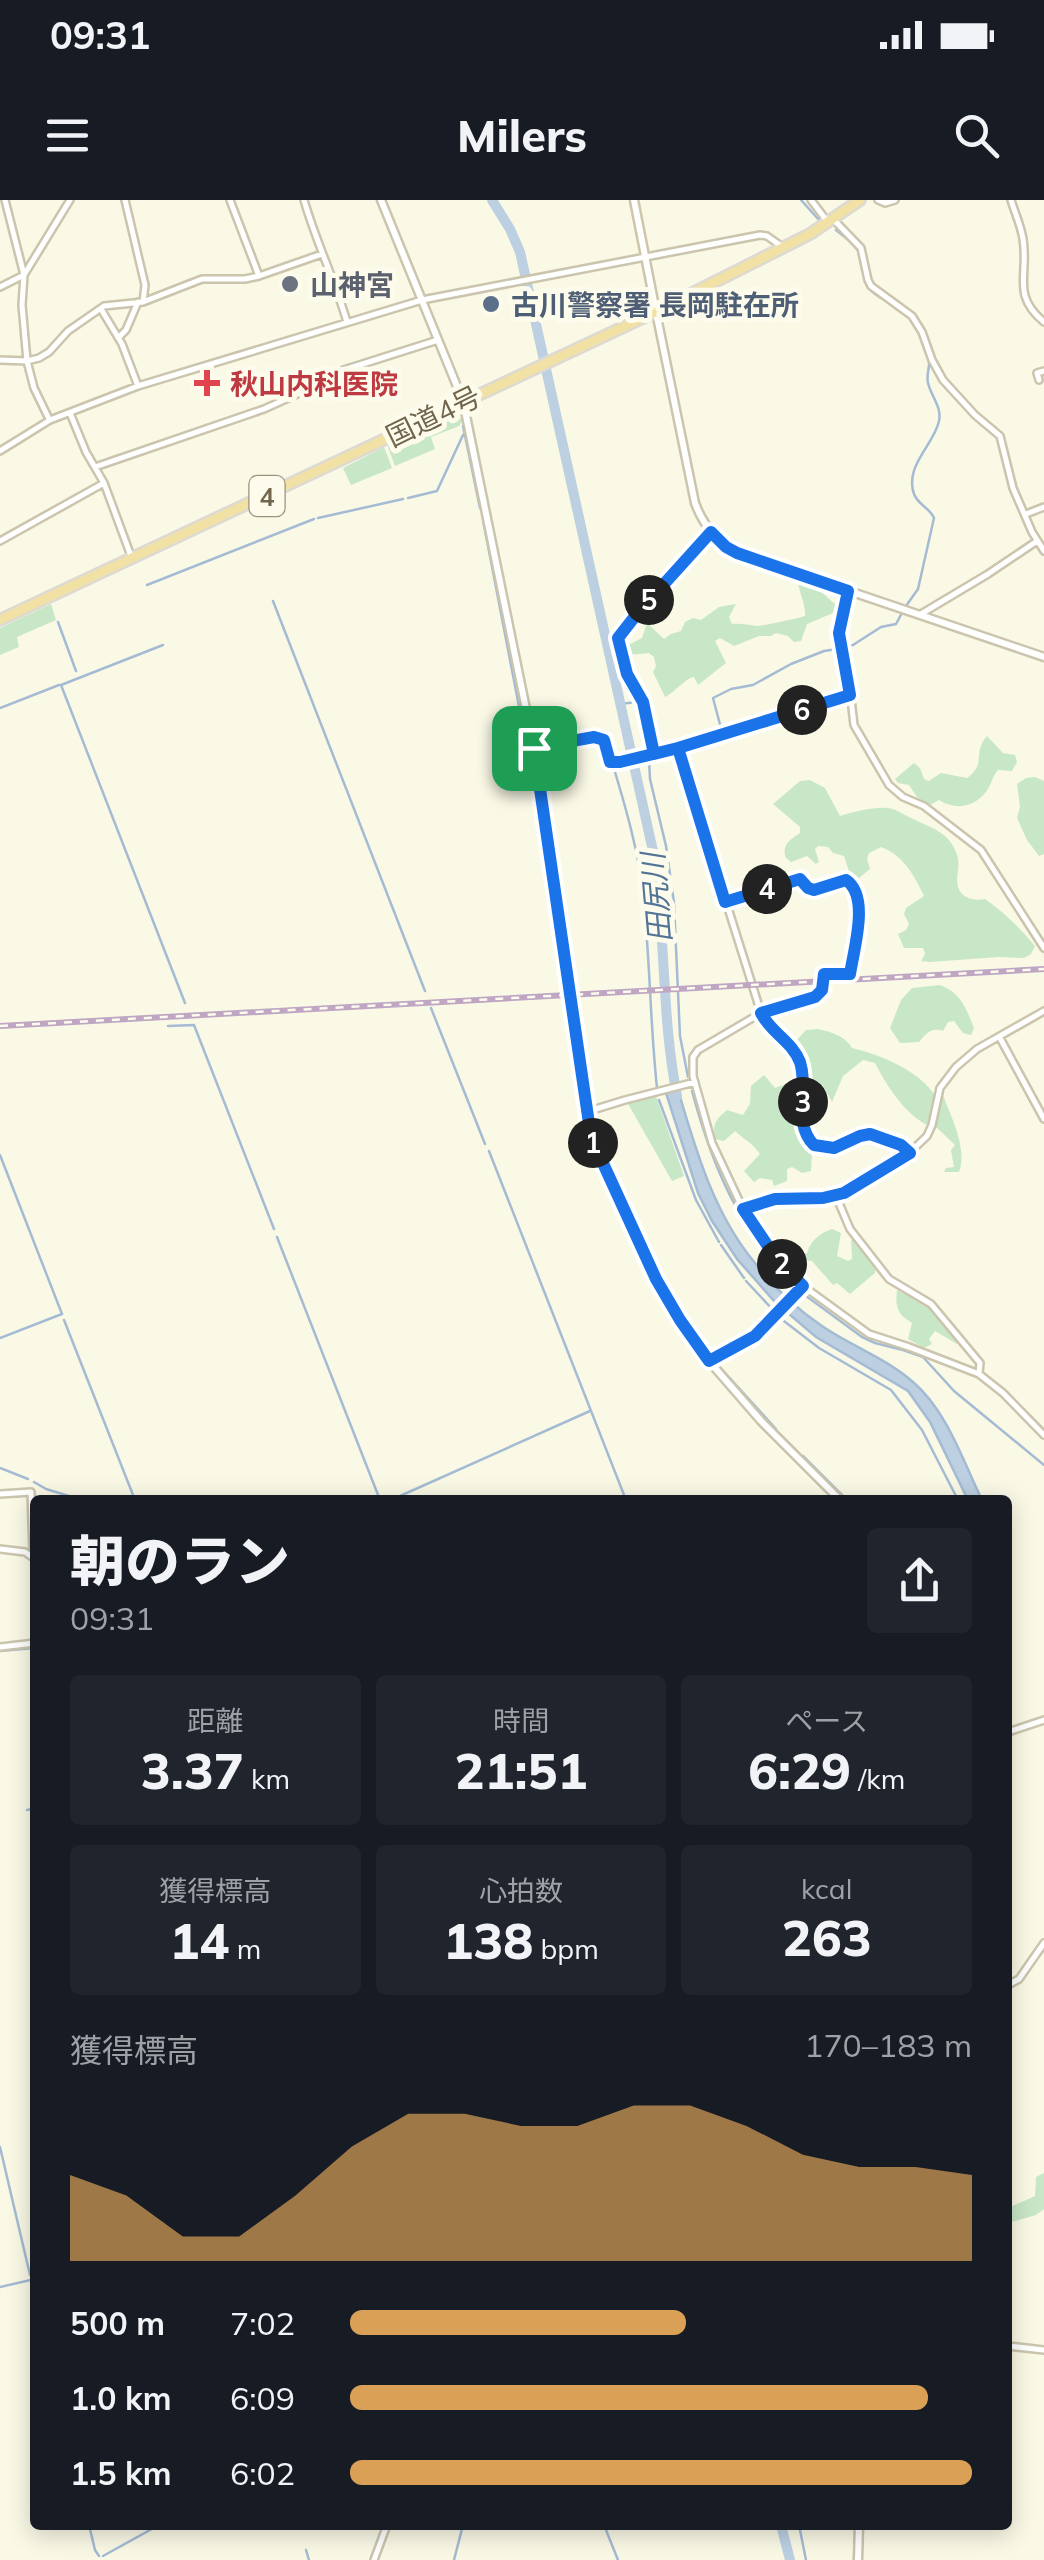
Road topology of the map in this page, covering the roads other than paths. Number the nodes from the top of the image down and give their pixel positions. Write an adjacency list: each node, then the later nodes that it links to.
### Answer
1 (5, 200): 17 (street)
2 (70, 200): 17 (street)
3 (125, 200): 21 (street)
4 (230, 200): 18 (street)
5 (304, 200): 15 (street)
6 (380, 200): 20 (street)
7 (634, 200): 16 (street)
8 (811, 200): 13 (street)
9 (860, 200): 13 (highway, 国道4号 / 4)
10 (878, 200): 11 (street)
11 (895, 200)
12 (1010, 200): 25 (street)
13 (831, 222): 14 (highway, 国道4号 / 4); 40 (street)
14 (784, 248): 16 (street); 23 (highway, 国道4号 / 4)
15 (322, 254): 18 (street); 24 (street)
16 (646, 257): 20 (street); 23 (street)
17 (24, 275): 19 (street); 29 (street)
18 (260, 276): 21 (street)
19 (0, 286)
20 (422, 300): 24 (street); 27 (street)
21 (141, 302): 22 (street); 26 (street)
22 (101, 309): 26 (street); 29 (street)
23 (656, 312): 33 (highway, 国道4号 / 4); 41 (street)
24 (347, 322): 32 (street)
25 (1044, 322)
26 (119, 337): 32 (street)
27 (438, 340): 33 (street); 37 (street)
28 (0, 360): 29 (street)
29 (28, 361): 35 (street)
30 (1044, 371): 31 (street)
31 (1039, 380)
32 (138, 386): 34 (street)
33 (463, 402): 45 (highway, 国道4号 / 4); 51 (street)
34 (70, 413): 35 (street); 37 (street)
35 (50, 420): 36 (street)
36 (0, 451)
37 (95, 466): 38 (street)
38 (104, 482): 42 (street); 45 (street)
39 (1044, 506): 40 (street)
40 (1026, 514): 43 (street)
41 (711, 532): 46 (street); 53 (street)
42 (0, 541)
43 (1037, 541): 44 (street); 47 (street)
44 (1044, 552)
45 (132, 559): 48 (highway, 国道4号 / 4)
46 (848, 591): 47 (street); 50 (street)
47 (919, 615): 49 (street)
48 (0, 620)
49 (1044, 657)
50 (850, 695): 52 (street); 55 (street)
51 (534, 748): 53 (street); 60 (street)
52 (678, 748): 53 (street); 54 (street)
53 (654, 754)
54 (725, 902): 57 (street); 57 (street)
55 (1044, 948)
56 (1044, 1011): 58 (street)
57 (761, 1013): 59 (street); 62 (street)
58 (1000, 1037): 61 (street); 62 (street)
59 (695, 1082): 60 (street); 64 (street)
60 (586, 1112): 66 (street)
61 (1044, 1119)
62 (910, 1153): 63 (street)
63 (836, 1196): 64 (street); 67 (street)
64 (743, 1209): 65 (street)
65 (803, 1286): 66 (street); 67 (street)
66 (709, 1361): 71 (street)
67 (979, 1374): 68 (street)
68 (1044, 1436)
69 (0, 1494): 70 (street)
70 (31, 1495)
71 (835, 1495)
72 (0, 1549): 73 (street)
73 (30, 1556)
74 (30, 1644): 75 (street)
75 (0, 1647)
76 (1044, 1720): 77 (street)
77 (1012, 1731)
78 (1044, 1943): 79 (street)
79 (1012, 1983)
80 (1012, 2346): 81 (street)
81 (1044, 2350)
82 (386, 2530): 84 (street)
83 (860, 2530): 85 (street)
84 (374, 2560)
85 (858, 2560)

